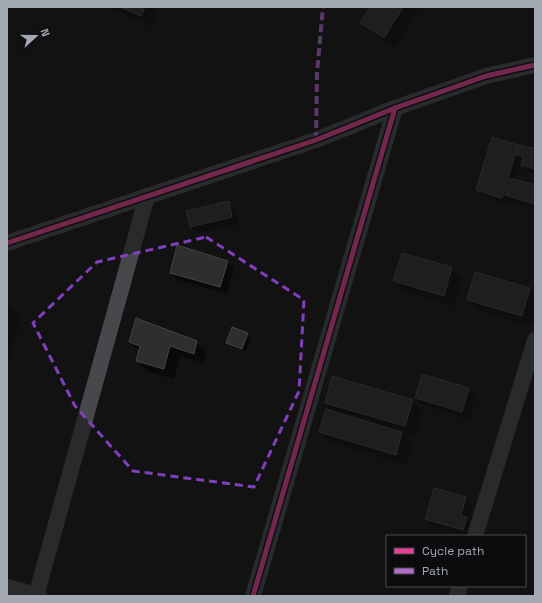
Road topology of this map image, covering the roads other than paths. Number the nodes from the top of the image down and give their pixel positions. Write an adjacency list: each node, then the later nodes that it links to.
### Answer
1 (535, 65): 2 (street)
2 (395, 108): 3 (street); 9 (street)
3 (147, 196): 4 (street); 8 (street)
4 (7, 243)
5 (535, 340): 6 (street)
6 (475, 535)
7 (7, 587): 8 (street)
8 (37, 596)
9 (253, 596)

